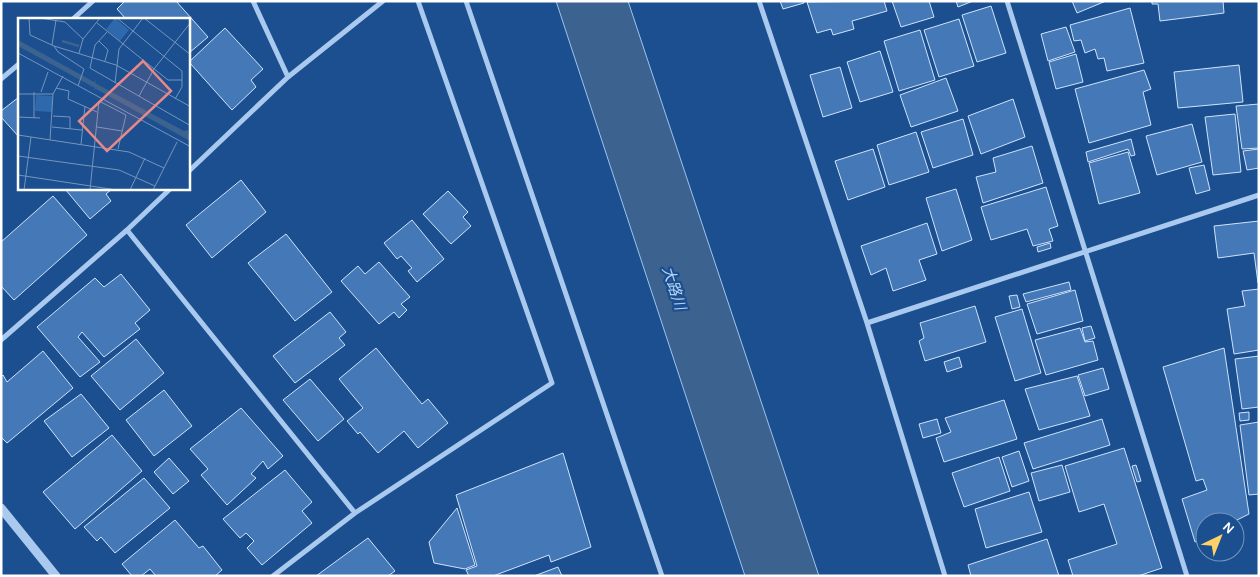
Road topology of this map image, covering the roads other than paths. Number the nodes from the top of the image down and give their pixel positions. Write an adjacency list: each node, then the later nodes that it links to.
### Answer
1 (93, 1): 8 (street)
2 (253, 1): 10 (street)
3 (383, 1): 10 (street)
4 (418, 1): 20 (street)
5 (466, 1): 23 (street)
6 (759, 1): 17 (street)
7 (1007, 1): 16 (street)
8 (73, 18)
9 (18, 65): 11 (street)
10 (288, 77): 12 (street)
11 (1, 79)
12 (190, 170)
13 (169, 190): 15 (street)
14 (1259, 195): 16 (street)
15 (127, 230): 18 (street); 20 (street)
16 (1084, 251): 17 (street); 25 (street)
17 (867, 323): 24 (street)
18 (1, 340)
19 (1, 508): 21 (street)
20 (355, 512): 22 (street)
21 (56, 576)
22 (272, 576)
23 (662, 576)
24 (945, 576)
25 (1187, 576)

